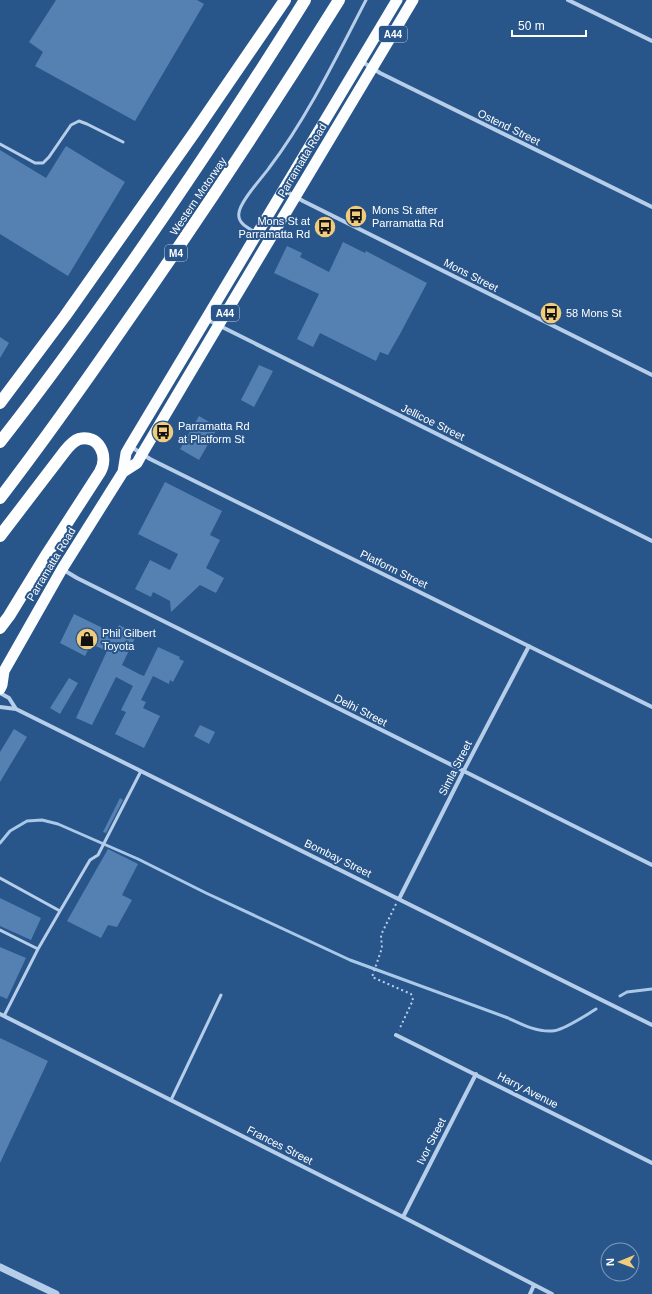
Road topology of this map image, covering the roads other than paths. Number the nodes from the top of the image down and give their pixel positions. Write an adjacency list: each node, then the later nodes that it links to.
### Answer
1 (285, 0): 21 (highway)
2 (305, 0): 22 (highway, Western Motorway)
3 (339, 0): 26 (highway, Western Motorway / M4)
4 (366, 0): 16 (lane)
5 (397, 0): 9 (highway, Parramatta Road / A44)
6 (413, 0): 10 (highway, Parramatta Road / A44)
7 (568, 0): 8 (street)
8 (652, 41)
9 (360, 60): 10 (street, Ostend Street); 13 (highway, Parramatta Road / A44)
10 (372, 68): 14 (highway, Parramatta Road / A44); 15 (street, Ostend Street)
11 (123, 142): 12 (lane)
12 (0, 144)
13 (283, 189): 14 (street, Mons Street); 16 (highway, Parramatta Road / A44)
14 (295, 197): 17 (highway, Parramatta Road / A44); 20 (street, Mons Street)
15 (652, 207)
16 (257, 233): 17 (lane); 18 (highway, Parramatta Road / A44)
17 (269, 240): 19 (highway, Parramatta Road / A44)
18 (206, 319): 19 (street, Jellicoe Street); 23 (highway, Parramatta Road / A44)
19 (218, 326): 24 (highway, Parramatta Road / A44); 28 (street, Jellicoe Street)
20 (652, 375)
21 (0, 403)
22 (0, 442)
23 (130, 446): 24 (street, Platform Street); 25 (highway, Parramatta Road / A44)
24 (142, 454): 25 (highway, Parramatta Road / A44); 31 (street, Platform Street)
25 (123, 472): 29 (highway, Parramatta Road / A44)
26 (0, 498)
27 (0, 536): 30 (highway)
28 (652, 541)
29 (62, 569): 32 (highway, Parramatta Road / A44); 39 (street, Delhi Street)
30 (0, 628)
31 (529, 646): 36 (street, Platform Street); 39 (street, Simla Street)
32 (2, 672): 33 (highway, Parramatta Road / A44)
33 (0, 689)
34 (0, 693): 37 (street, Bombay Street)
35 (0, 707): 37 (street, Bombay Street)
36 (652, 707)
37 (16, 709): 38 (street, Bombay Street)
38 (141, 771): 43 (street, Bombay Street); 44 (lane)
39 (463, 772): 40 (street, Delhi Street); 43 (street, Simla Street)
40 (652, 866)
41 (1, 878): 42 (lane); 44 (lane)
42 (0, 883)
43 (399, 899): 49 (street, Bombay Street)
44 (60, 911): 46 (lane)
45 (0, 930): 46 (lane)
46 (38, 949): 48 (lane)
47 (221, 995): 52 (lane)
48 (2, 1015): 52 (street, Frances Street)
49 (652, 1025)
50 (396, 1035): 51 (street, Harry Avenue)
51 (476, 1074): 53 (street, Harry Avenue); 54 (street, Ivor Street)
52 (171, 1100): 54 (street, Frances Street)
53 (652, 1163)
54 (403, 1217): 56 (street, Frances Street)
55 (0, 1267): 57 (street)
56 (534, 1285): 58 (street); 59 (street, Frances Street)
57 (56, 1294)
58 (530, 1294)
59 (552, 1294)

